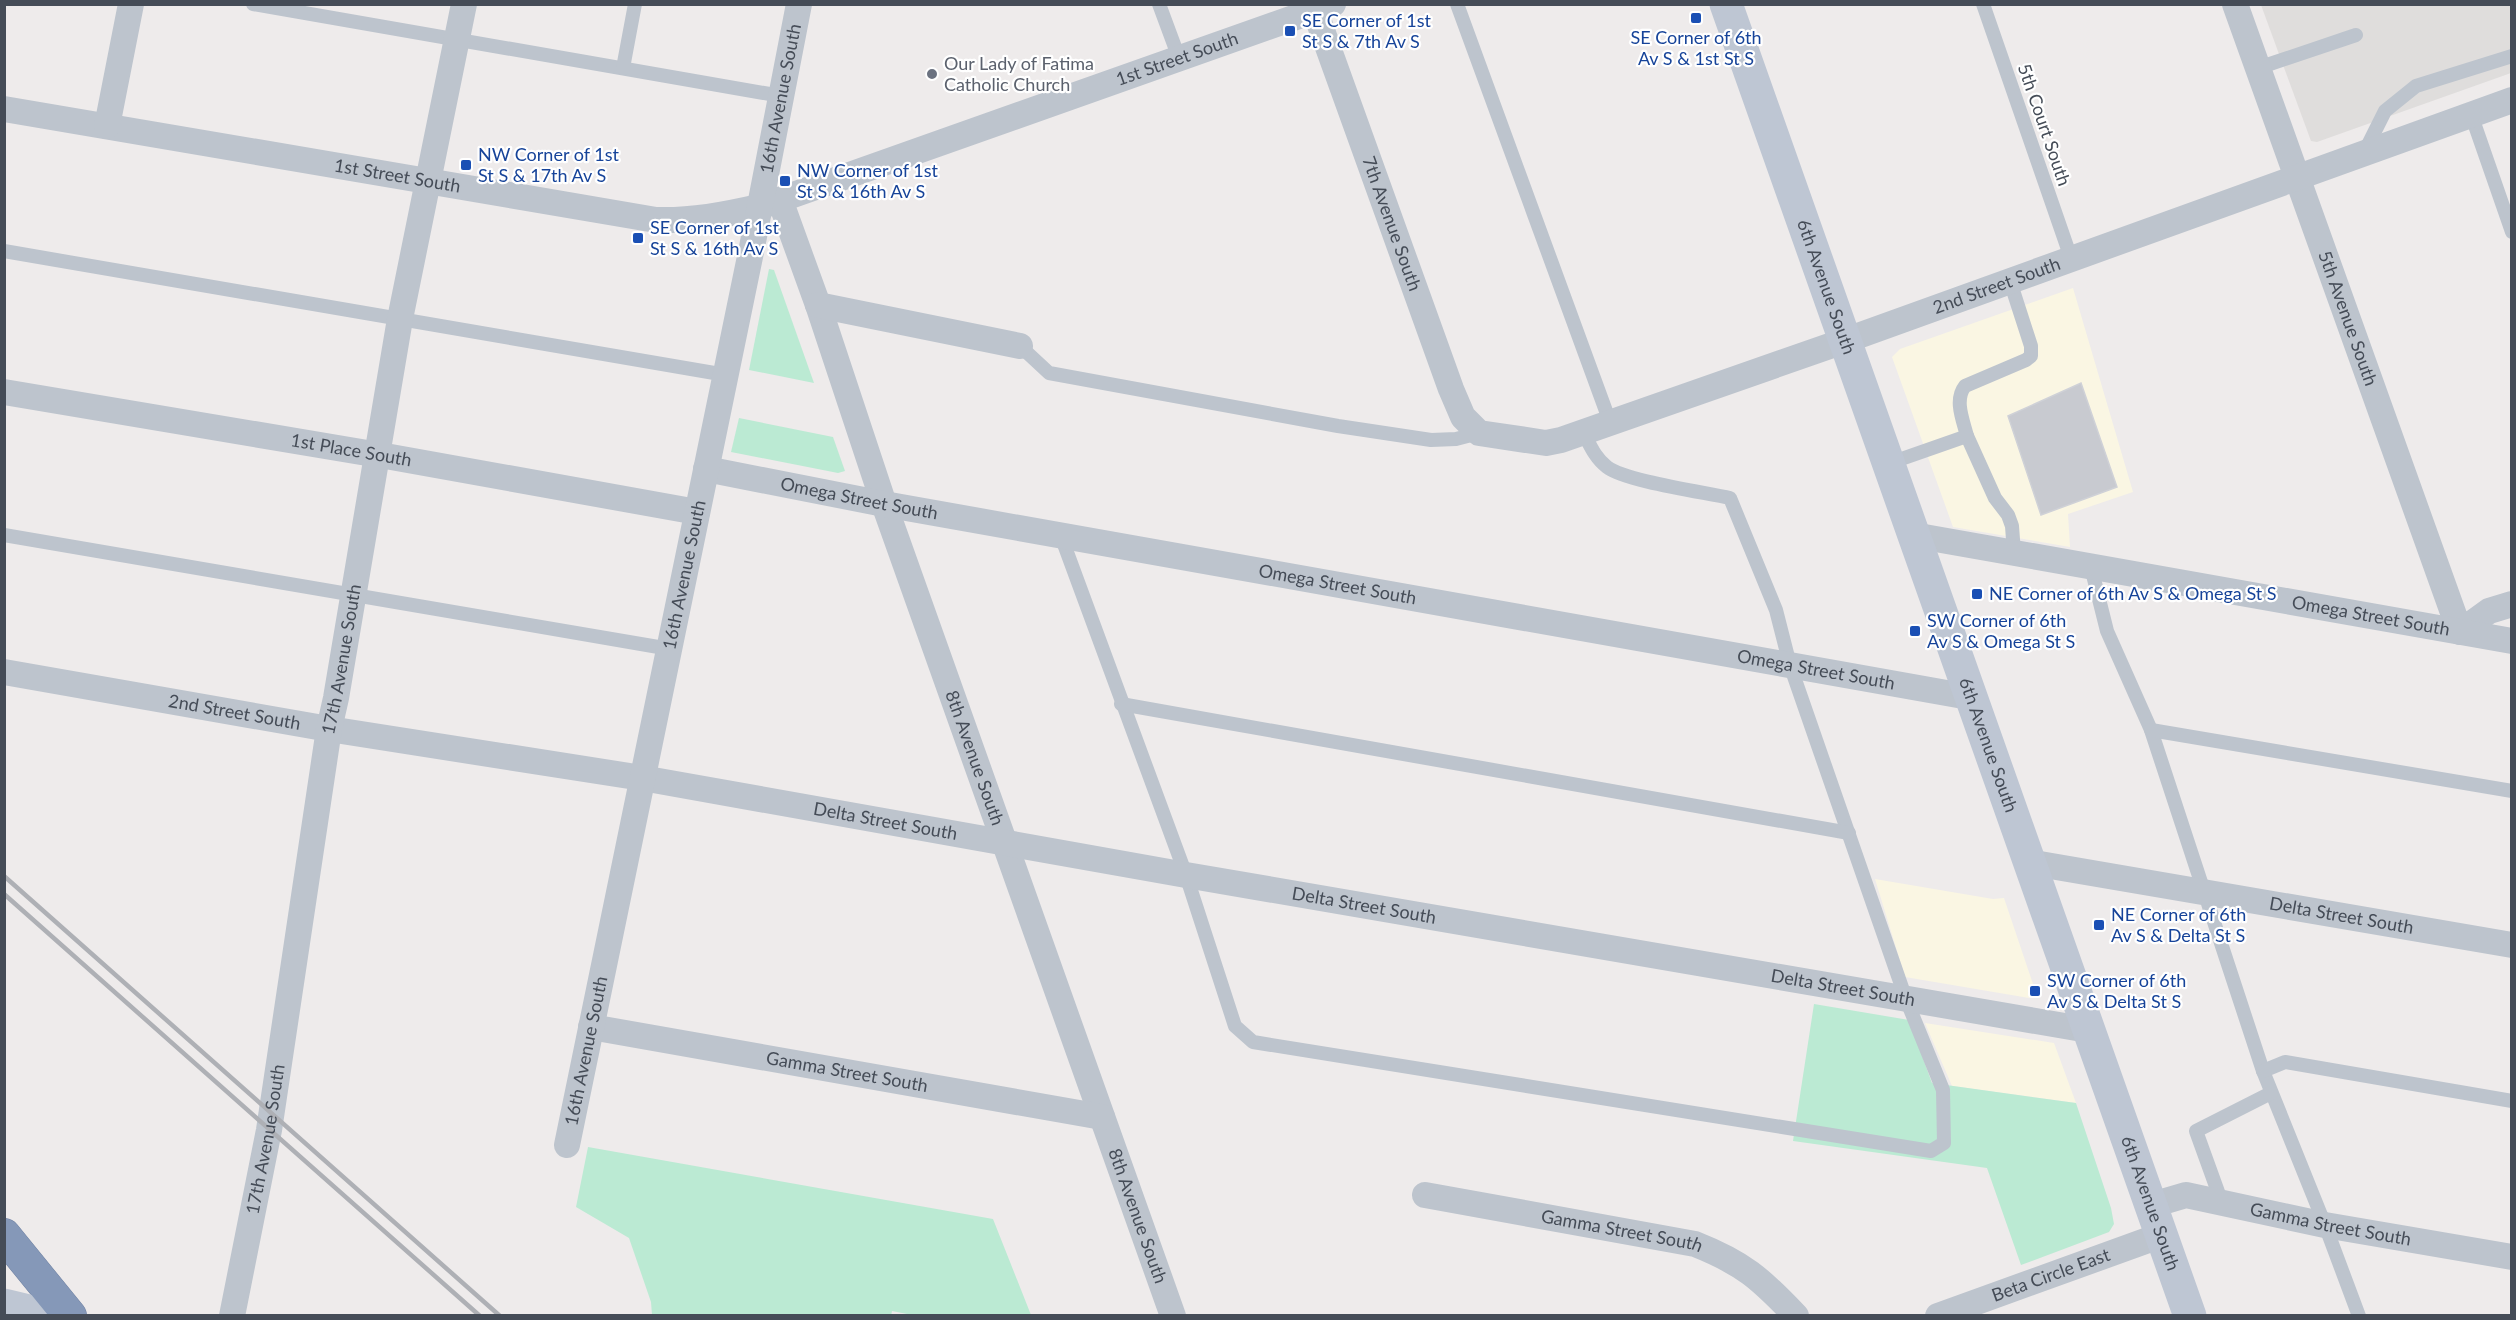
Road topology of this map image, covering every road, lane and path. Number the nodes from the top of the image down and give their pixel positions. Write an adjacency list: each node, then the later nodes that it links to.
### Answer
1 (130, 4): 23 (street)
2 (253, 4): 11 (lane)
3 (464, 4): 14 (street, 17th Avenue South)
4 (635, 4): 17 (lane)
5 (799, 4): 19 (street, 16th Avenue South)
6 (1159, 4): 16 (lane)
7 (1457, 4): 38 (lane)
8 (1726, 4): 34 (main road, 6th Avenue South)
9 (1983, 4): 30 (lane, 5th Court South)
10 (2235, 4): 18 (street, 5th Avenue South)
11 (297, 7): 14 (lane)
12 (1324, 8): 16 (street, 1st Street South); 40 (street, 7th Avenue South)
13 (2356, 35): 18 (lane)
14 (457, 41): 17 (lane); 26 (street, 17th Avenue South)
15 (2511, 56): 24 (lane)
16 (1179, 58): 27 (street, 1st Street South)
17 (623, 68): 19 (lane)
18 (2258, 68): 25 (street, 5th Avenue South)
19 (781, 96): 27 (street, 16th Avenue South)
20 (2511, 100): 22 (street, 2nd Street South)
21 (4, 109): 23 (street, 1st Street South)
22 (2470, 114): 24 (street, 2nd Street South); 28 (lane)
23 (107, 126): 26 (street, 1st Street South)
24 (2364, 153): 25 (street, 2nd Street South)
25 (2297, 176): 30 (street, 2nd Street South); 54 (street, 5th Avenue South)
26 (428, 180): 27 (street, 1st Street South); 33 (street, 17th Avenue South)
27 (769, 203): 32 (street, 8th Avenue South); 36 (street, 16th Avenue South)
28 (2511, 232)
29 (4, 251): 33 (lane)
30 (2071, 258): 31 (street, 2nd Street South)
31 (2010, 281): 34 (street, 2nd Street South); 41 (lane)
32 (818, 305): 35 (street); 45 (street, 8th Avenue South)
33 (400, 319): 36 (lane); 42 (street, 17th Avenue South)
34 (1844, 341): 38 (street, 2nd Street South); 43 (main road, 6th Avenue South)
35 (1020, 346): 40 (lane)
36 (726, 375): 44 (street, 16th Avenue South)
37 (4, 392): 42 (street, 1st Place South)
38 (1610, 422): 39 (street, 2nd Street South)
39 (1583, 432): 40 (street, 2nd Street South); 57 (lane)
40 (1479, 433)
41 (1967, 436): 43 (lane); 50 (lane)
42 (378, 456): 46 (street, 1st Place South); 52 (street, 17th Avenue South)
43 (1887, 464): 48 (main road, 6th Avenue South)
44 (706, 469): 45 (street, Omega Street South); 46 (street, 16th Avenue South)
45 (884, 504): 49 (street, Omega Street South); 66 (street, 8th Avenue South)
46 (697, 512): 56 (street, 16th Avenue South)
47 (4, 535): 52 (lane)
48 (1913, 535): 50 (street, Omega Street South); 59 (main road, 6th Avenue South)
49 (1061, 536): 57 (street, Omega Street South); 60 (lane)
50 (2014, 553): 51 (street, Omega Street South)
51 (2091, 567): 54 (street, Omega Street South); 62 (lane)
52 (354, 594): 56 (lane); 61 (street, 17th Avenue South)
53 (2511, 604): 54 (street)
54 (2460, 632): 55 (street, Omega Street South)
55 (2511, 641)
56 (669, 649): 63 (street, 16th Avenue South)
57 (1790, 665): 59 (street, Omega Street South); 65 (lane)
58 (4, 672): 61 (street, 2nd Street South)
59 (1969, 697): 67 (main road, 6th Avenue South)
60 (1121, 704): 65 (lane); 68 (lane)
61 (329, 729): 63 (street, 2nd Street South); 89 (street, 17th Avenue South)
62 (2151, 730): 64 (lane); 69 (lane)
63 (642, 778): 66 (street, Delta Street South); 72 (street, 16th Avenue South)
64 (2511, 791)
65 (1849, 833): 71 (lane)
66 (1004, 843): 68 (street, Delta Street South); 77 (street, 8th Avenue South)
67 (2028, 862): 69 (street, Delta Street South); 73 (main road, 6th Avenue South)
68 (1186, 875): 71 (street, Delta Street South); 71 (lane)
69 (2204, 891): 70 (street, Delta Street South); 74 (lane)
70 (2511, 945)
71 (1906, 999): 73 (street, Delta Street South)
72 (591, 1027): 77 (street, Gamma Street South); 78 (street, 16th Avenue South)
73 (2088, 1030): 81 (main road, 6th Avenue South)
74 (2263, 1071): 75 (lane); 76 (lane)
75 (2271, 1093): 80 (lane); 82 (lane)
76 (2511, 1101)
77 (1102, 1117): 90 (street, 8th Avenue South)
78 (567, 1145)
79 (1425, 1195): 91 (street, Gamma Street South)
80 (2222, 1203): 81 (street, Gamma Street South); 82 (street, Gamma Street South)
81 (2152, 1205): 83 (main road, 6th Avenue South)
82 (2325, 1225): 85 (street, Gamma Street South); 94 (lane)
83 (2162, 1235): 92 (street, Beta Circle East); 93 (main road, 6th Avenue South)
84 (10, 1242): 88 (highway)
85 (2511, 1257)
86 (4, 1305): 87 (main road)
87 (50, 1316)
88 (70, 1316)
89 (232, 1316)
90 (1173, 1316)
91 (1796, 1316)
92 (1938, 1316)
93 (2190, 1316)
94 (2359, 1316)

